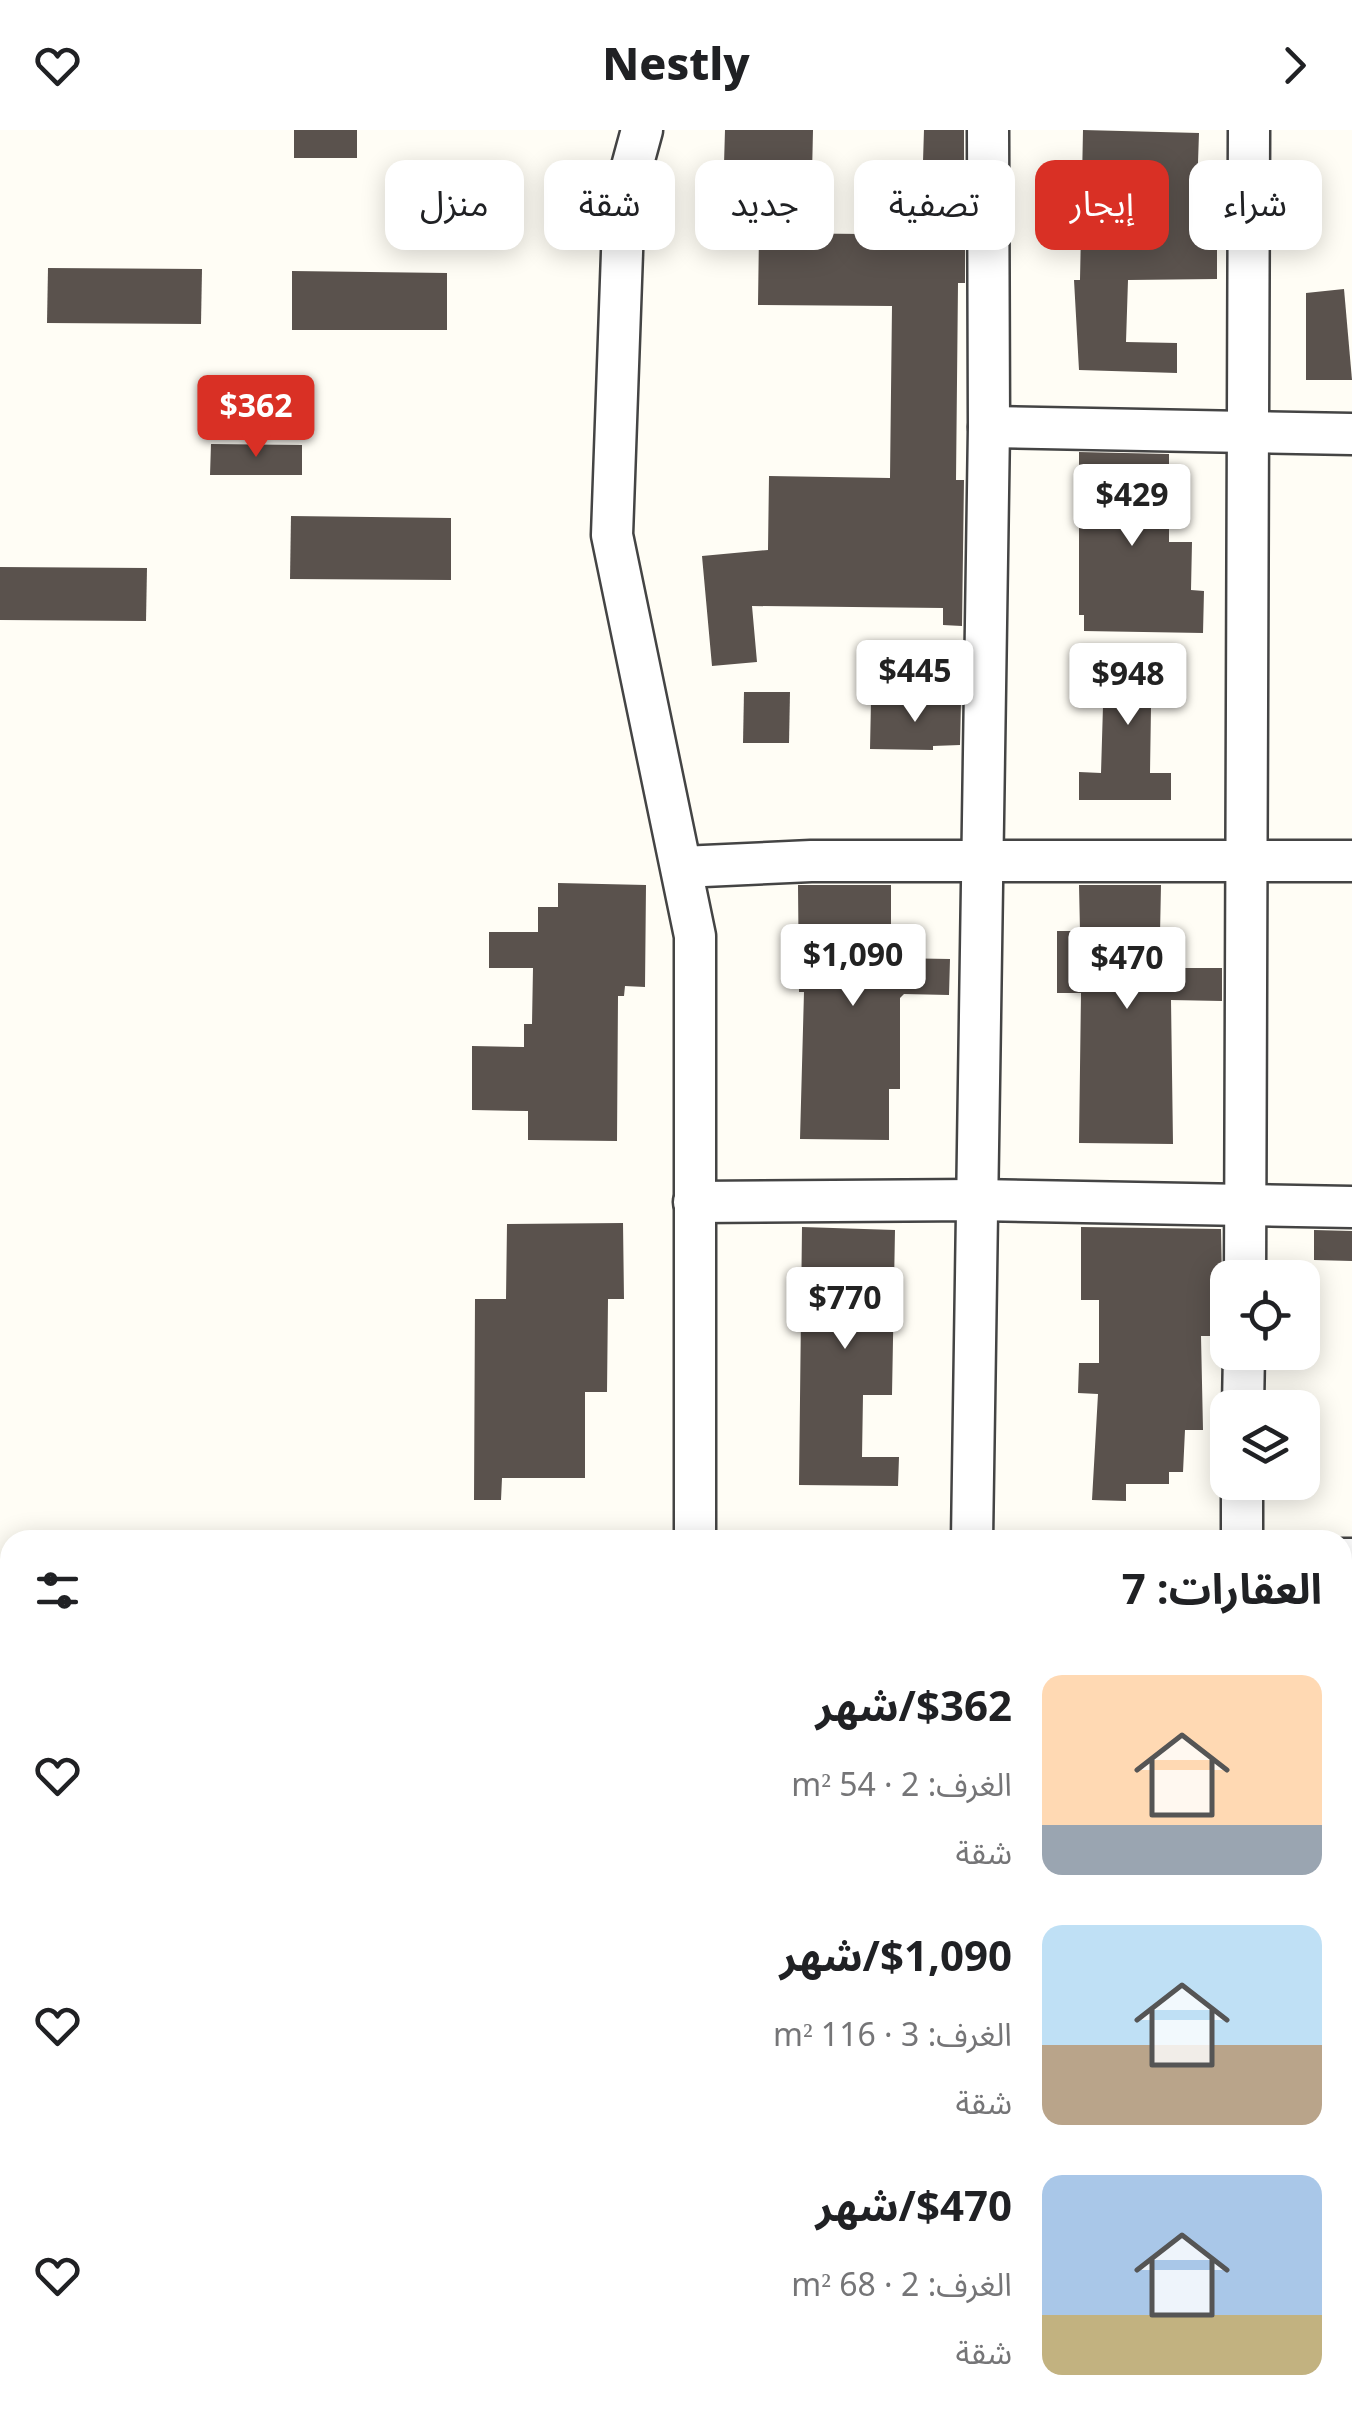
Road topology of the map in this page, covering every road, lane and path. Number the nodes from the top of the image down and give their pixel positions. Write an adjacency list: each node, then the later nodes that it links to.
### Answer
1 (642, 130): 10 (street)
2 (988, 130): 4 (street)
3 (1249, 130): 5 (street)
4 (989, 427): 5 (street); 9 (street)
5 (1249, 433): 6 (street); 8 (street)
6 (1352, 434)
7 (1352, 861): 8 (street)
8 (1244, 862): 9 (street); 13 (street)
9 (982, 863): 10 (street); 11 (street)
10 (682, 867): 12 (street)
11 (977, 1200): 12 (street); 13 (street); 18 (street)
12 (694, 1202): 17 (street)
13 (1246, 1207): 14 (street); 15 (street)
14 (1352, 1207)
15 (1245, 1260)
16 (1242, 1500): 19 (street)
17 (695, 1530)
18 (972, 1530)
19 (1242, 1530)

